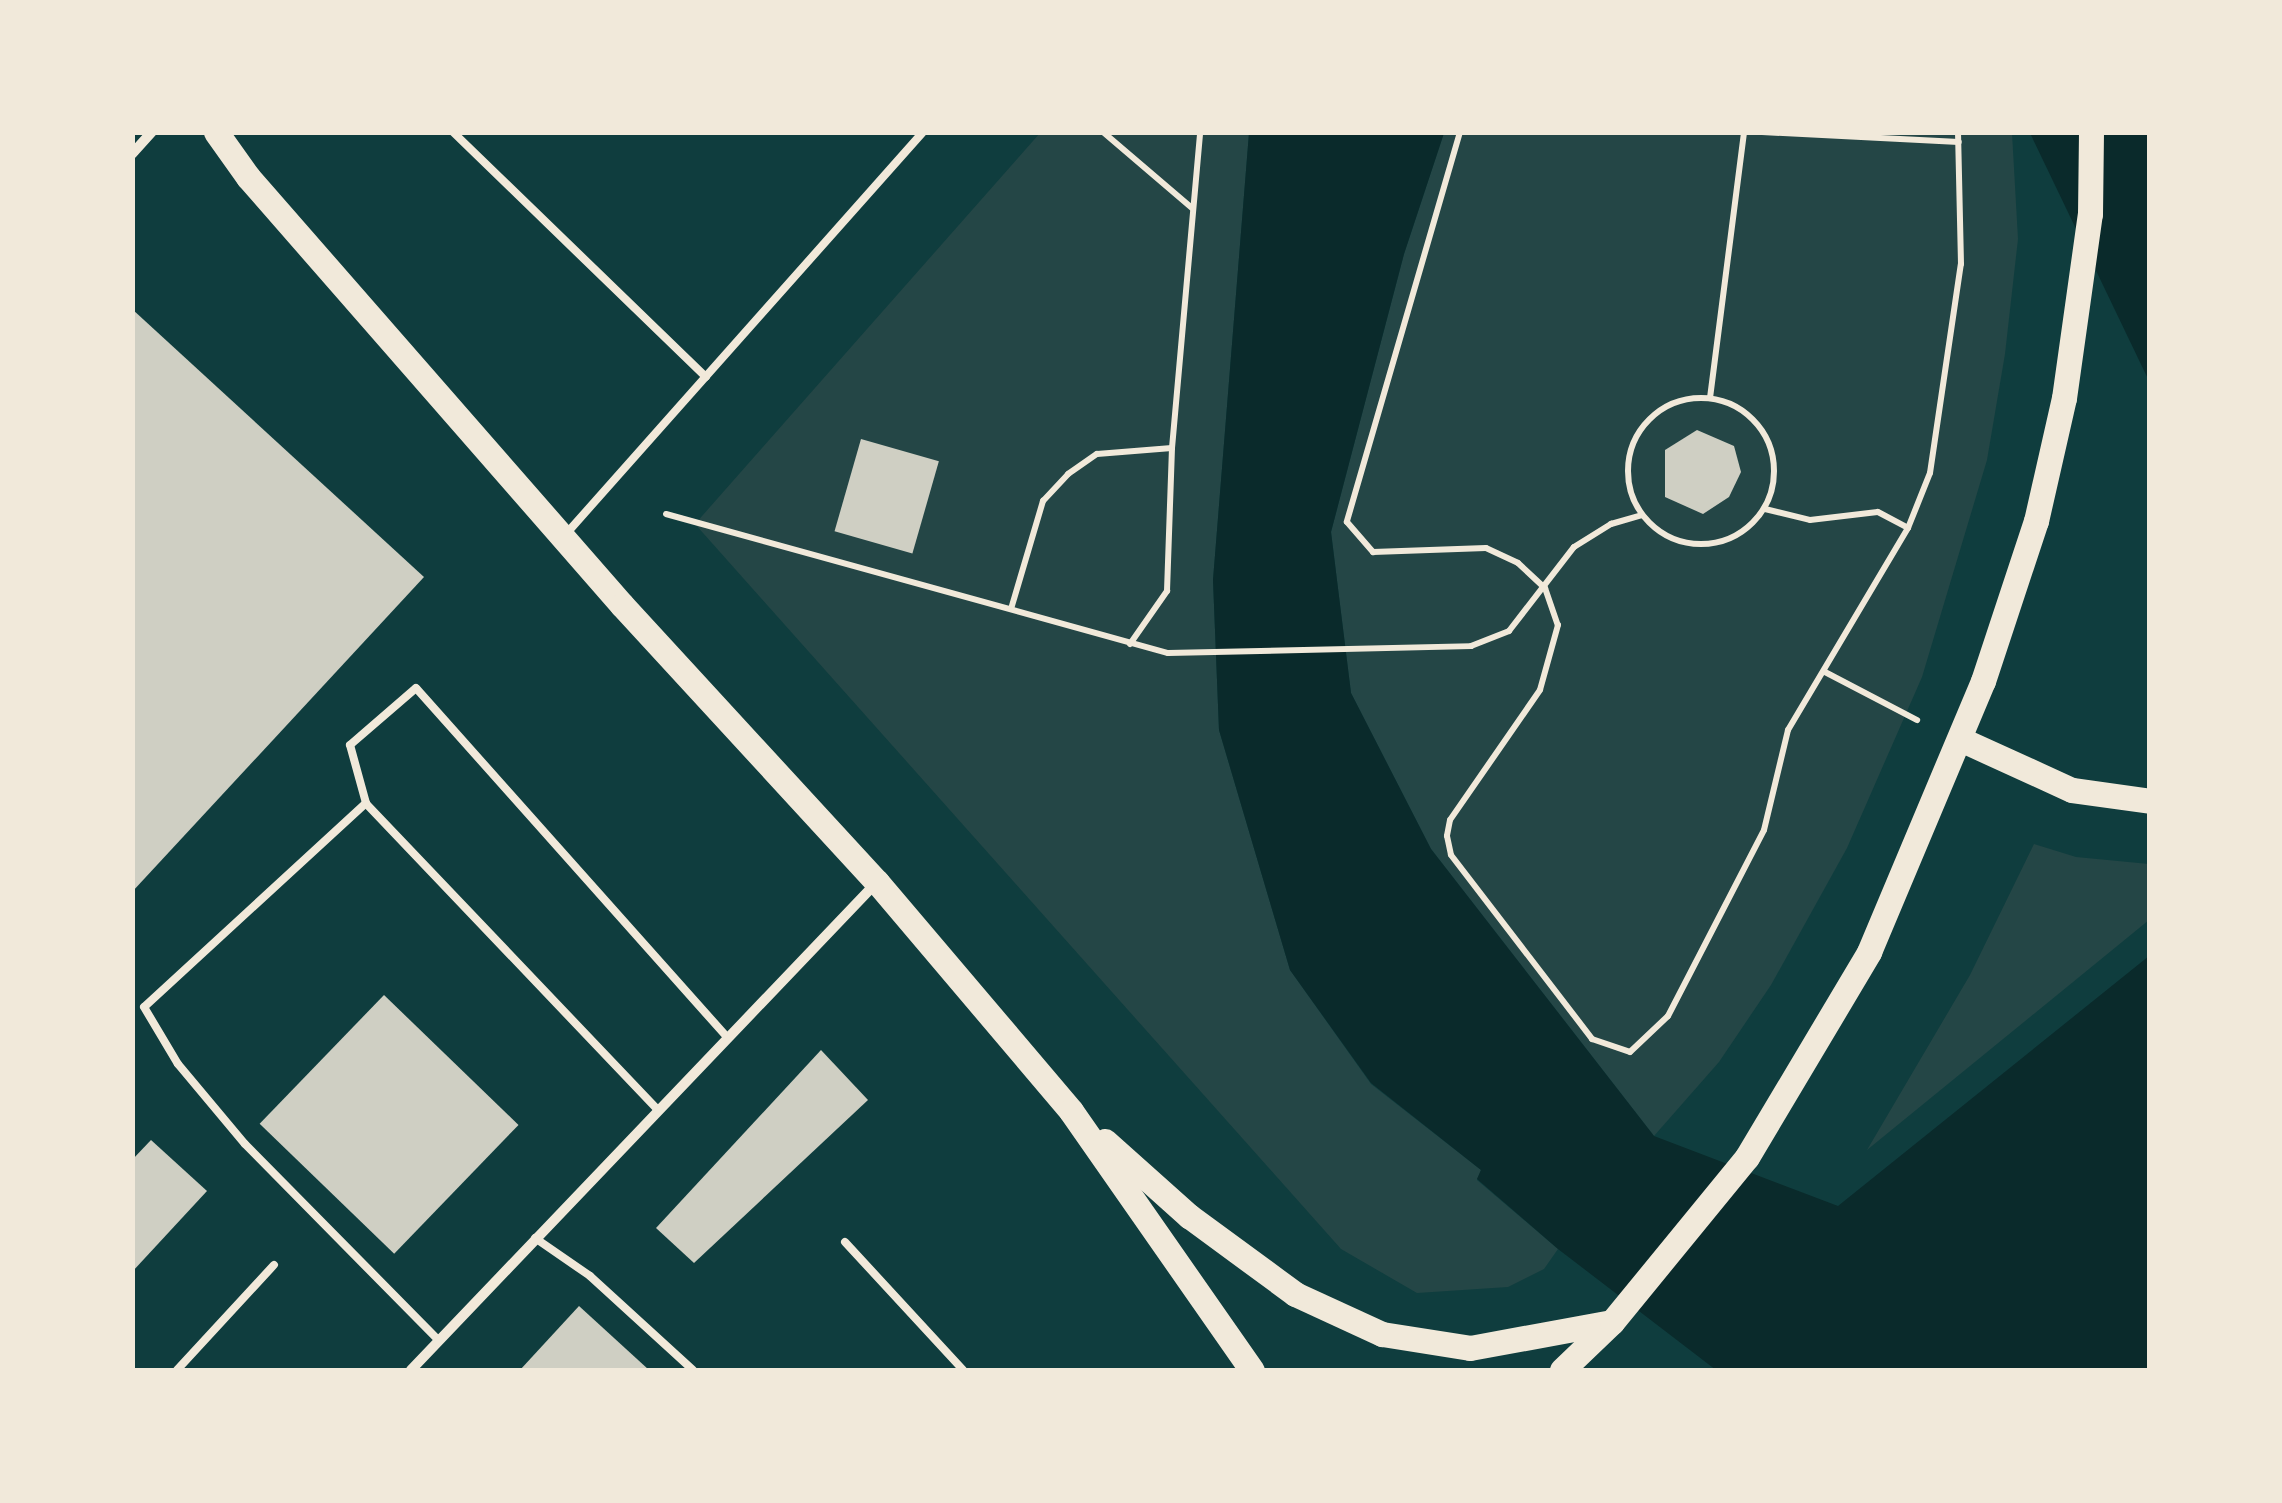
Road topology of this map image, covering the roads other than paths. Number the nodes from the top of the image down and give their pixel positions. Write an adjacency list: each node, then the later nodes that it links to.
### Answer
1 (152, 132): 6 (street)
2 (216, 132): 8 (main road)
3 (453, 132): 7 (lane)
4 (923, 132): 7 (lane)
5 (2091, 132): 9 (main road)
6 (132, 154)
7 (706, 377): 8 (lane)
8 (564, 538): 12 (main road)
9 (1960, 739): 10 (main road); 19 (main road)
10 (2150, 801)
11 (366, 803): 13 (lane); 14 (lane); 20 (lane)
12 (877, 882): 13 (street); 15 (main road)
13 (726, 1036): 14 (street)
14 (657, 1108): 16 (street)
15 (1071, 1111): 19 (main road); 25 (main road)
16 (535, 1238): 20 (street); 23 (lane)
17 (845, 1242): 24 (lane)
18 (274, 1265): 21 (lane)
19 (1612, 1322): 26 (main road)
20 (439, 1341): 22 (street)
21 (177, 1370)
22 (412, 1370)
23 (694, 1370)
24 (963, 1370)
25 (1252, 1370)
26 (1562, 1370)

